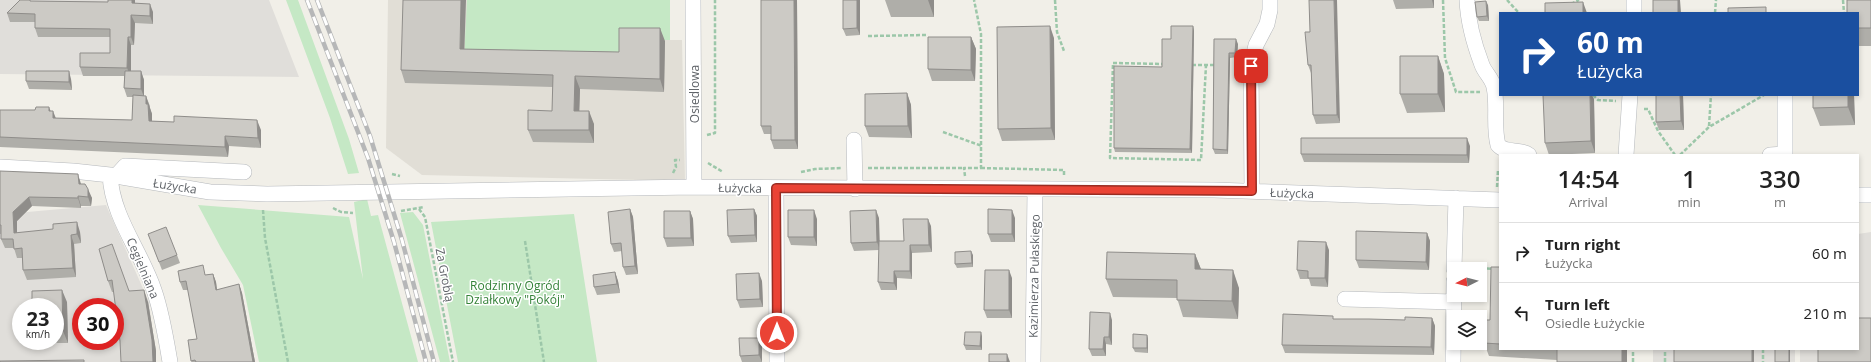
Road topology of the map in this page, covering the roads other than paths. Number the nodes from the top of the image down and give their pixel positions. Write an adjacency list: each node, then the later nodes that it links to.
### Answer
1 (693, 0): 15 (street, Osiedlowa)
2 (1270, 0): 19 (street)
3 (1467, 0): 9 (street)
4 (1634, 0): 5 (street)
5 (1634, 12)
6 (1785, 96): 11 (street)
7 (1630, 102): 10 (street)
8 (854, 140): 17 (street)
9 (1528, 154)
10 (1626, 154)
11 (1785, 154)
12 (0, 168): 14 (street, Łużycka)
13 (244, 172): 14 (street)
14 (113, 176): 15 (street, Łużycka); 28 (street, Cegielniana)
15 (694, 187): 16 (street, Łużycka)
16 (776, 188): 17 (street, Łużycka); 29 (street)
17 (855, 189): 18 (street, Łużycka)
18 (1035, 189): 19 (street, Łużycka); 30 (street, Kazimierza Pułaskiego)
19 (1252, 191): 22 (street, Łużycka)
20 (1859, 195): 21 (street)
21 (1871, 195)
22 (1456, 198): 23 (street, Łużycka); 24 (street)
23 (1499, 200)
24 (1454, 262)
25 (1345, 299): 26 (street)
26 (1447, 302)
27 (1454, 302): 31 (street)
28 (170, 362)
29 (777, 362)
30 (1033, 362)
31 (1453, 362)

